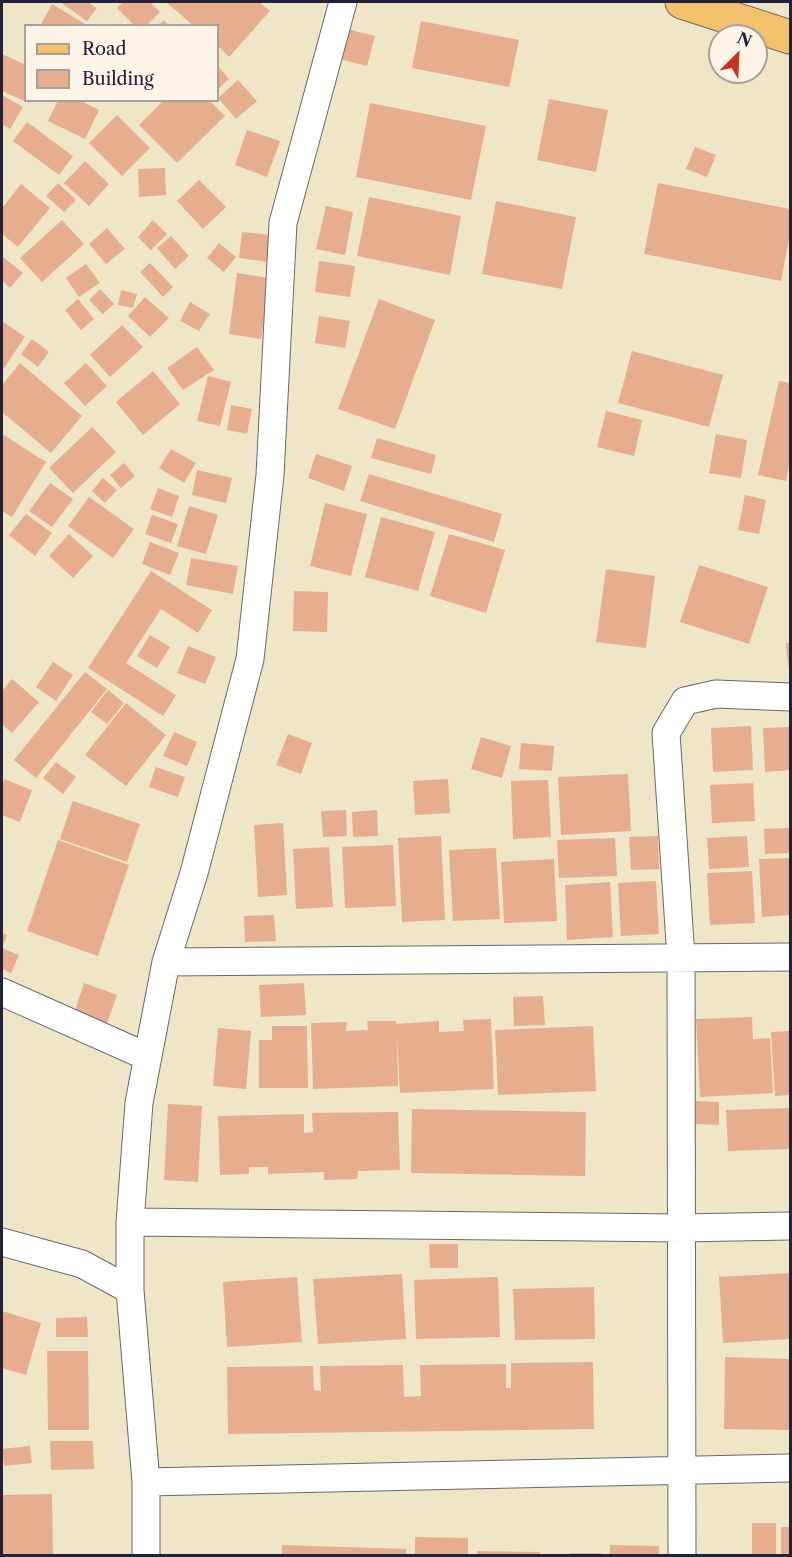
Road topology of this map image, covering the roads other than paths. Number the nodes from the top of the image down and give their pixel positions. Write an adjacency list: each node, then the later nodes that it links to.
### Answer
1 (343, 2): 9 (street)
2 (682, 2): 5 (main road)
3 (745, 2): 4 (main road)
4 (790, 16)
5 (790, 37)
6 (790, 697): 8 (street)
7 (790, 957): 8 (street)
8 (681, 958): 9 (street); 14 (street)
9 (166, 962): 11 (street)
10 (2, 992): 11 (street)
11 (148, 1057): 12 (street)
12 (130, 1222): 14 (street); 16 (street)
13 (790, 1226): 14 (street)
14 (681, 1228): 18 (street)
15 (2, 1242): 16 (street)
16 (130, 1290): 19 (street)
17 (790, 1468): 18 (street)
18 (681, 1473): 19 (street); 21 (street)
19 (146, 1482): 20 (street)
20 (146, 1556)
21 (682, 1556)

